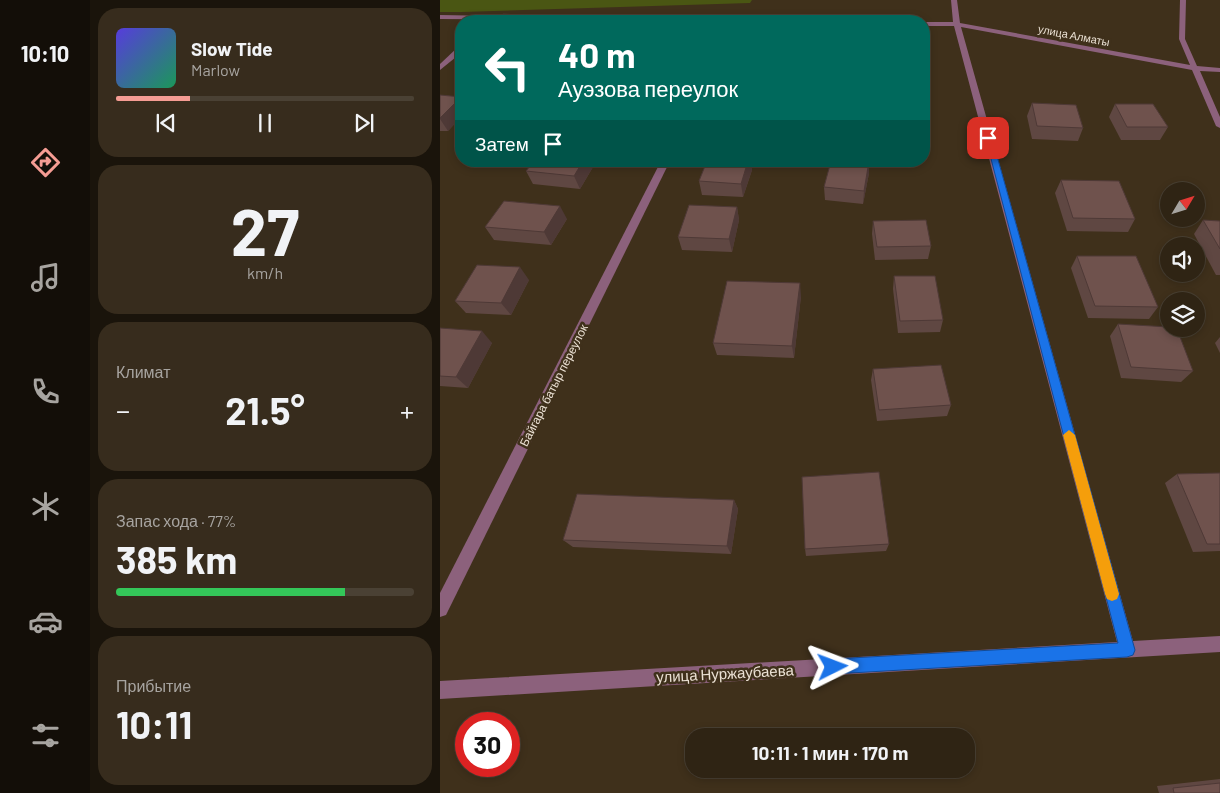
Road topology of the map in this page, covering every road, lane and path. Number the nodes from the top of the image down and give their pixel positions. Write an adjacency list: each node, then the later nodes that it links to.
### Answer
1 (954, 0): 6 (street)
2 (1183, 0): 9 (street)
3 (440, 17): 4 (street)
4 (455, 18)
5 (930, 24): 6 (street, улица Алматы)
6 (957, 24): 9 (street, улица Алматы); 15 (street)
7 (455, 54): 8 (street)
8 (440, 68)
9 (1194, 68): 10 (street, улица Алматы); 11 (street)
10 (1220, 70)
11 (1220, 126)
12 (663, 167): 13 (street, Байгара батыр переулок)
13 (440, 609)
14 (1220, 644): 15 (street, улица Нуржаубаева)
15 (1127, 650): 16 (street, улица Нуржаубаева)
16 (440, 690)

